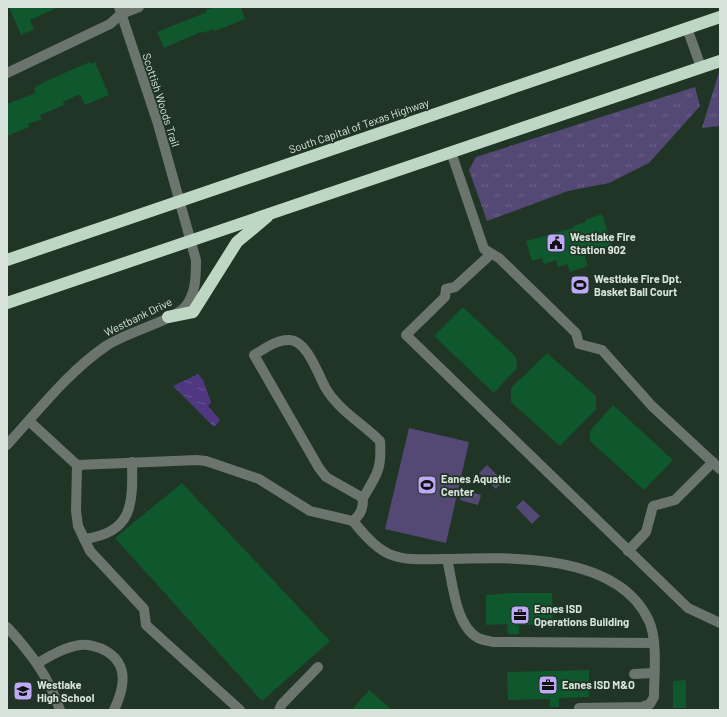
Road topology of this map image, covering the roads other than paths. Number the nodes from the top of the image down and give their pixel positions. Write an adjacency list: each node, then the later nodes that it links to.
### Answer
1 (139, 7): 2 (street)
2 (120, 11): 7 (street); 9 (street, Scottish Woods Trail)
3 (720, 18): 4 (highway, South Capital of Texas Highway)
4 (687, 28): 6 (street); 9 (highway, South Capital of Texas Highway)
5 (720, 61): 6 (highway)
6 (701, 67): 8 (highway)
7 (7, 73)
8 (450, 152): 10 (highway); 12 (street)
9 (179, 201): 11 (street, Westbank Drive); 13 (highway, South Capital of Texas Highway)
10 (272, 213): 11 (highway); 15 (highway)
11 (190, 241): 14 (highway); 15 (street, Westbank Drive)
12 (491, 254): 20 (street); 24 (street)
13 (7, 260)
14 (7, 303)
15 (168, 317): 16 (street, Westbank Drive)
16 (29, 421): 17 (street, Westbank Drive); 19 (street)
17 (7, 445)
18 (132, 462): 19 (street); 22 (street); 23 (street)
19 (77, 465): 23 (street)
20 (717, 465): 24 (street)
21 (363, 498): 21 (street); 22 (street)
22 (353, 521): 25 (street)
23 (84, 539): 36 (street)
24 (628, 551): 26 (street)
25 (447, 559): 28 (street); 28 (street)
26 (720, 622)
27 (7, 627): 29 (street)
28 (654, 643): 31 (street)
29 (38, 663): 34 (street); 35 (street)
30 (318, 667): 37 (street)
31 (654, 673): 32 (street); 33 (street)
32 (634, 674)
33 (579, 708)
34 (60, 710)
35 (114, 710)
36 (240, 710)
37 (279, 710)

